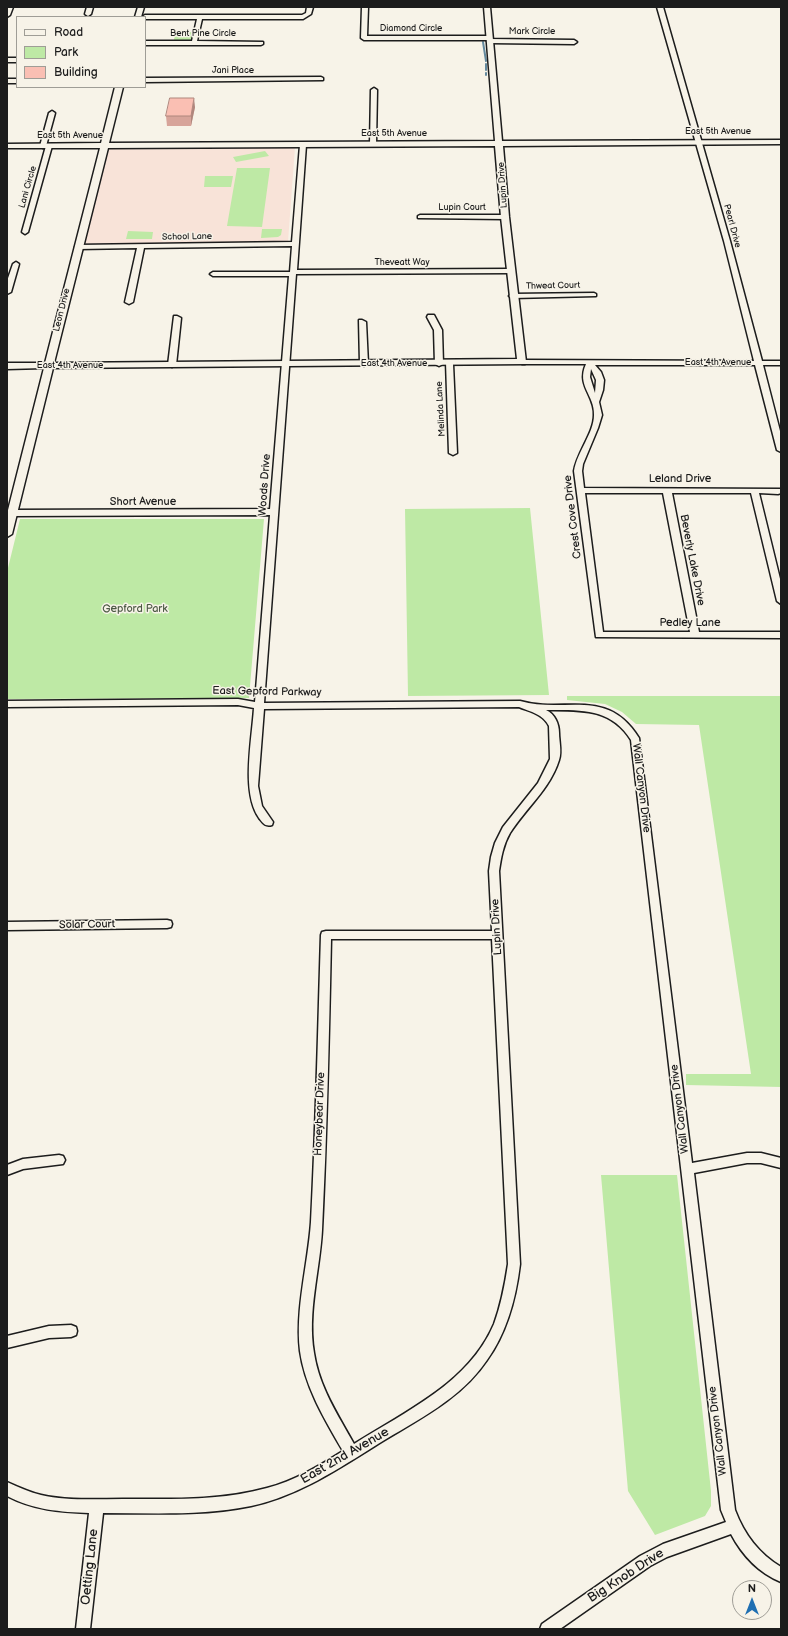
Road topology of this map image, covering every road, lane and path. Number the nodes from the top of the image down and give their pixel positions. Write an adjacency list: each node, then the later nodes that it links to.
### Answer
1 (10, 7): 8 (street)
2 (90, 7): 7 (street)
3 (310, 7): 10 (street)
4 (365, 7): 11 (street, Diamond Circle)
5 (487, 7): 11 (street, Lupin Drive)
6 (660, 7): 21 (street, Pearl Drive)
7 (88, 14)
8 (7, 15)
9 (146, 17): 10 (street)
10 (200, 17): 14 (street)
11 (490, 40): 12 (street, Mark Circle); 23 (street, Lupin Drive)
12 (574, 42)
13 (146, 43): 14 (street, Bent Pine Circle)
14 (194, 43): 15 (street, Bent Pine Circle)
15 (261, 43)
16 (321, 79): 17 (street, Jani Place)
17 (146, 80)
18 (119, 88): 28 (street, Leon Drive)
19 (374, 90): 24 (street)
20 (52, 113): 27 (street, Lani Circle)
21 (698, 142): 22 (street, East 5th Avenue); 23 (street, East 5th Avenue); 48 (street, Pearl Drive)
22 (781, 142)
23 (499, 143): 24 (street, East 5th Avenue); 30 (street, Lupin Drive)
24 (373, 144): 25 (street, East 5th Avenue)
25 (303, 145): 28 (street, East 5th Avenue); 32 (street, Woods Drive)
26 (7, 146): 27 (street, East 5th Avenue)
27 (46, 146): 28 (street, East 5th Avenue); 31 (street, Lani Circle)
28 (103, 146): 33 (street, Leon Drive)
29 (420, 217): 30 (street, Lupin Court)
30 (505, 217): 36 (street, Lupin Drive)
31 (25, 232)
32 (295, 244): 34 (street, School Lane); 37 (street, Woods Drive)
33 (78, 247): 34 (street, School Lane); 56 (street, Leon Drive)
34 (141, 247): 42 (street)
35 (16, 264): 39 (street)
36 (511, 271): 37 (street, Theveatt Way); 41 (street, Lupin Drive)
37 (293, 273): 38 (street, Theveatt Way); 54 (street, Woods Drive)
38 (213, 274)
39 (7, 292)
40 (594, 295): 41 (street, Thweat Court)
41 (513, 296): 46 (street, Lupin Drive)
42 (129, 302)
43 (431, 317): 51 (street)
44 (178, 318): 53 (street)
45 (362, 322): 50 (street)
46 (522, 362): 47 (street, East 4th Avenue); 52 (street, East 4th Avenue)
47 (590, 362): 48 (street, East 4th Avenue); 57 (street, Crest Cove Drive); 57 (street, Crest Cove Drive)
48 (758, 363): 49 (street, East 4th Avenue); 58 (street, Pearl Drive)
49 (781, 363)
50 (364, 364): 51 (street, East 4th Avenue); 54 (street, East 4th Avenue)
51 (439, 364): 52 (street, East 4th Avenue)
52 (449, 364): 59 (street, Melinda Lane)
53 (172, 365): 54 (street, East 4th Avenue); 56 (street, East 4th Avenue)
54 (286, 365): 64 (street, Woods Drive)
55 (7, 366): 56 (street, East 4th Avenue)
56 (49, 366): 65 (street, Leon Drive)
57 (596, 401): 60 (street, Crest Cove Drive)
58 (781, 450)
59 (453, 453)
60 (581, 490): 61 (street, Leland Drive); 68 (street, Crest Cove Drive)
61 (667, 490): 62 (street, Leland Drive); 69 (street, Beverly Lake Drive)
62 (754, 491): 63 (street, Leland Drive); 67 (street)
63 (778, 491)
64 (274, 512): 65 (street, Short Avenue); 72 (street, Woods Drive)
65 (12, 513): 66 (street, Leon Drive)
66 (7, 534)
67 (781, 601)
68 (599, 635): 69 (street, Pedley Lane)
69 (695, 635): 70 (street, Pedley Lane)
70 (781, 635)
71 (7, 704): 72 (street, East Gepford Parkway)
72 (260, 706): 73 (street, East Gepford Parkway); 74 (street, Woods Drive)
73 (528, 706): 77 (street, Lupin Drive); 80 (street, Wall Canyon Drive)
74 (268, 822)
75 (167, 924): 76 (street, Solar Court)
76 (7, 926)
77 (497, 935): 82 (street, Lupin Drive); 85 (street, Honeybear Drive)
78 (59, 1160): 81 (street)
79 (781, 1163): 80 (street)
80 (687, 1169): 88 (street, Wall Canyon Drive)
81 (7, 1170)
82 (510, 1181): 85 (street, East 2nd Avenue)
83 (71, 1331): 84 (street)
84 (7, 1342)
85 (352, 1453): 87 (street, East 2nd Avenue)
86 (7, 1489): 87 (street, East 2nd Avenue)
87 (97, 1506): 90 (street, Oetting Lane)
88 (733, 1526): 89 (street, Wall Canyon Drive); 91 (street, Big Knob Drive)
89 (781, 1576)
90 (83, 1629)
91 (547, 1629)

